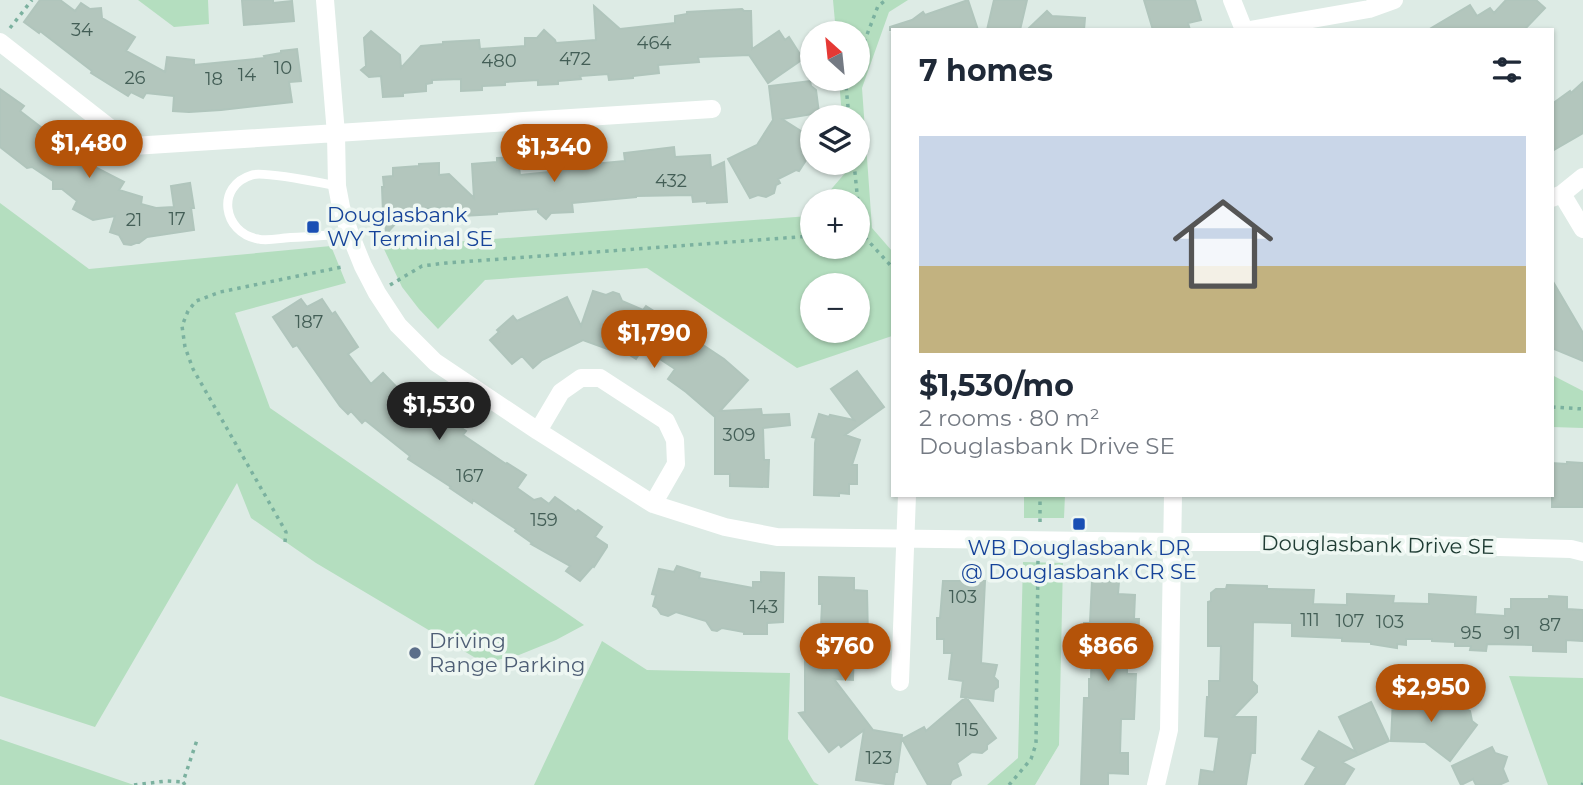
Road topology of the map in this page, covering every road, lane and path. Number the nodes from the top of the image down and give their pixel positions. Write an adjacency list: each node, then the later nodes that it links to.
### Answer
1 (32, 0): 9 (path)
2 (325, 0): 11 (street, Douglasbank Drive SE)
3 (886, 0): 6 (path)
4 (1232, 0): 7 (street)
5 (1394, 0): 8 (street)
6 (870, 27)
7 (1243, 28)
8 (1261, 28)
9 (2, 38): 11 (street)
10 (712, 109): 11 (street)
11 (336, 134): 13 (street, Douglasbank Drive SE)
12 (1583, 177): 14 (street)
13 (337, 186): 16 (street, Douglasbank Drive SE); 16 (lane)
14 (1557, 196): 15 (street)
15 (1583, 229)
16 (350, 234): 21 (street, Douglasbank Drive SE)
17 (800, 237): 21 (path)
18 (870, 244): 19 (path)
19 (891, 266)
20 (342, 267): 31 (path)
21 (377, 293): 24 (street, Douglasbank Drive SE)
22 (1554, 407): 23 (path)
23 (1583, 409)
24 (538, 431): 28 (street, Douglasbank Drive SE); 28 (street)
25 (907, 497): 29 (street)
26 (1040, 497): 30 (path)
27 (1173, 497): 32 (street)
28 (653, 504): 29 (street, Douglasbank Drive SE)
29 (907, 539): 30 (street, Douglasbank Drive SE); 34 (street)
30 (1039, 541): 32 (street, Douglasbank Drive SE); 38 (path)
31 (285, 542)
32 (1172, 542): 33 (street, Douglasbank Drive SE); 39 (street)
33 (1583, 552)
34 (900, 682)
35 (198, 737): 36 (path)
36 (184, 784): 37 (path)
37 (134, 785)
38 (1009, 785)
39 (1156, 785)

